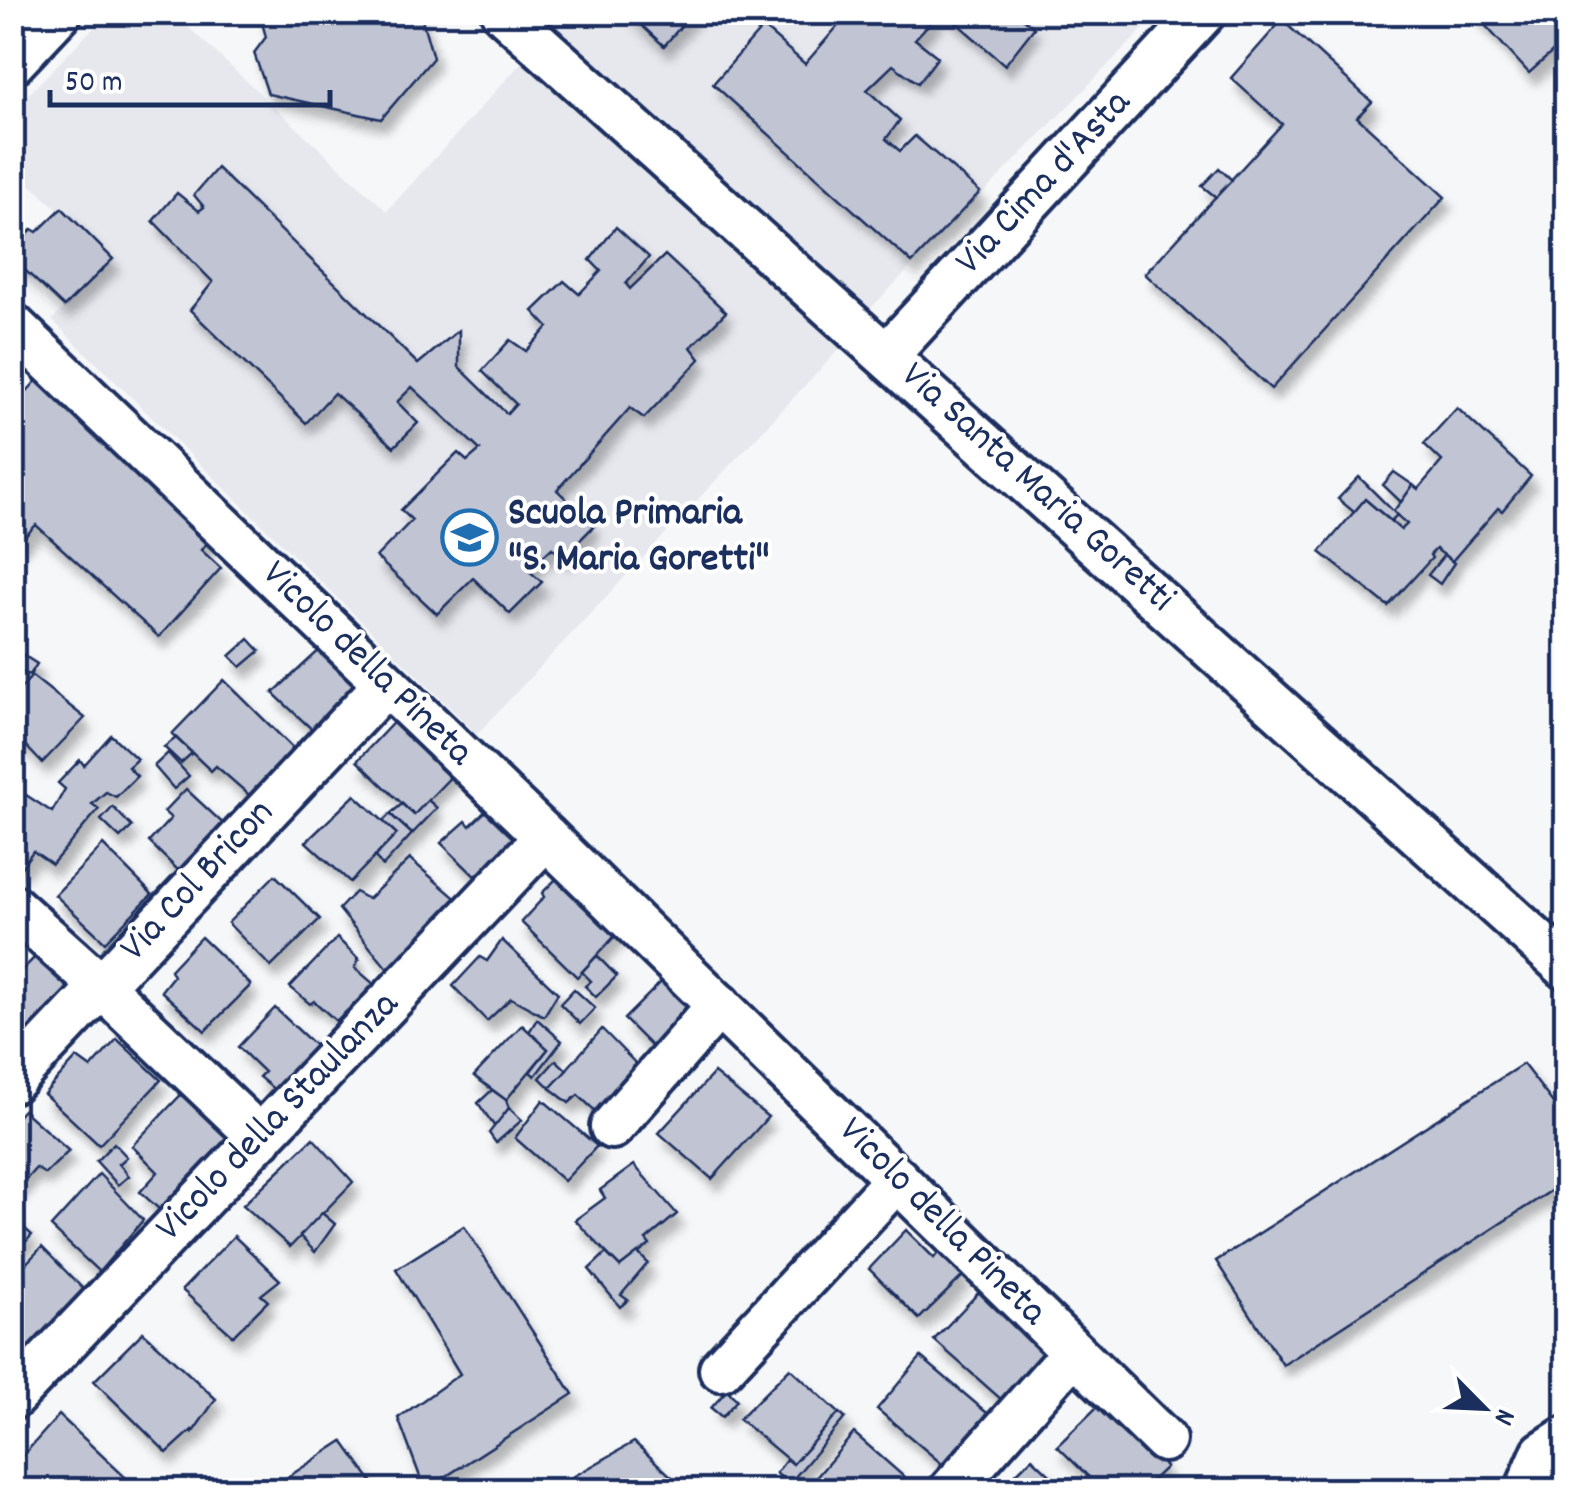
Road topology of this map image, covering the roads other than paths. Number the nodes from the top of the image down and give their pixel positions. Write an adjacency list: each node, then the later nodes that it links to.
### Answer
1 (60, 12): 4 (street)
2 (503, 12): 6 (street, Via Santa Maria Goretti)
3 (1204, 12): 6 (street, Via Cima d'Asta)
4 (12, 63)
5 (12, 325): 7 (street, Vicolo della Pineta)
6 (887, 355): 10 (street, Via Santa Maria Goretti)
7 (386, 684): 8 (street, Vicolo della Pineta); 11 (street, Via Col Bricon)
8 (546, 837): 12 (street, Vicolo della Pineta); 15 (street, Vicolo della Staulanza)
9 (12, 906): 11 (street)
10 (1566, 967)
11 (102, 986): 13 (street, Via Col Bricon); 15 (street)
12 (719, 1005): 14 (street); 16 (street, Vicolo della Pineta)
13 (12, 1080)
14 (612, 1126)
15 (260, 1138): 19 (street, Vicolo della Staulanza)
16 (897, 1179): 17 (street, Vicolo della Pineta); 18 (street)
17 (1073, 1353): 21 (street, Vicolo della Pineta); 22 (street)
18 (721, 1369)
19 (12, 1398)
20 (1566, 1438): 23 (street)
21 (1164, 1440)
22 (952, 1490)
23 (1527, 1490)

